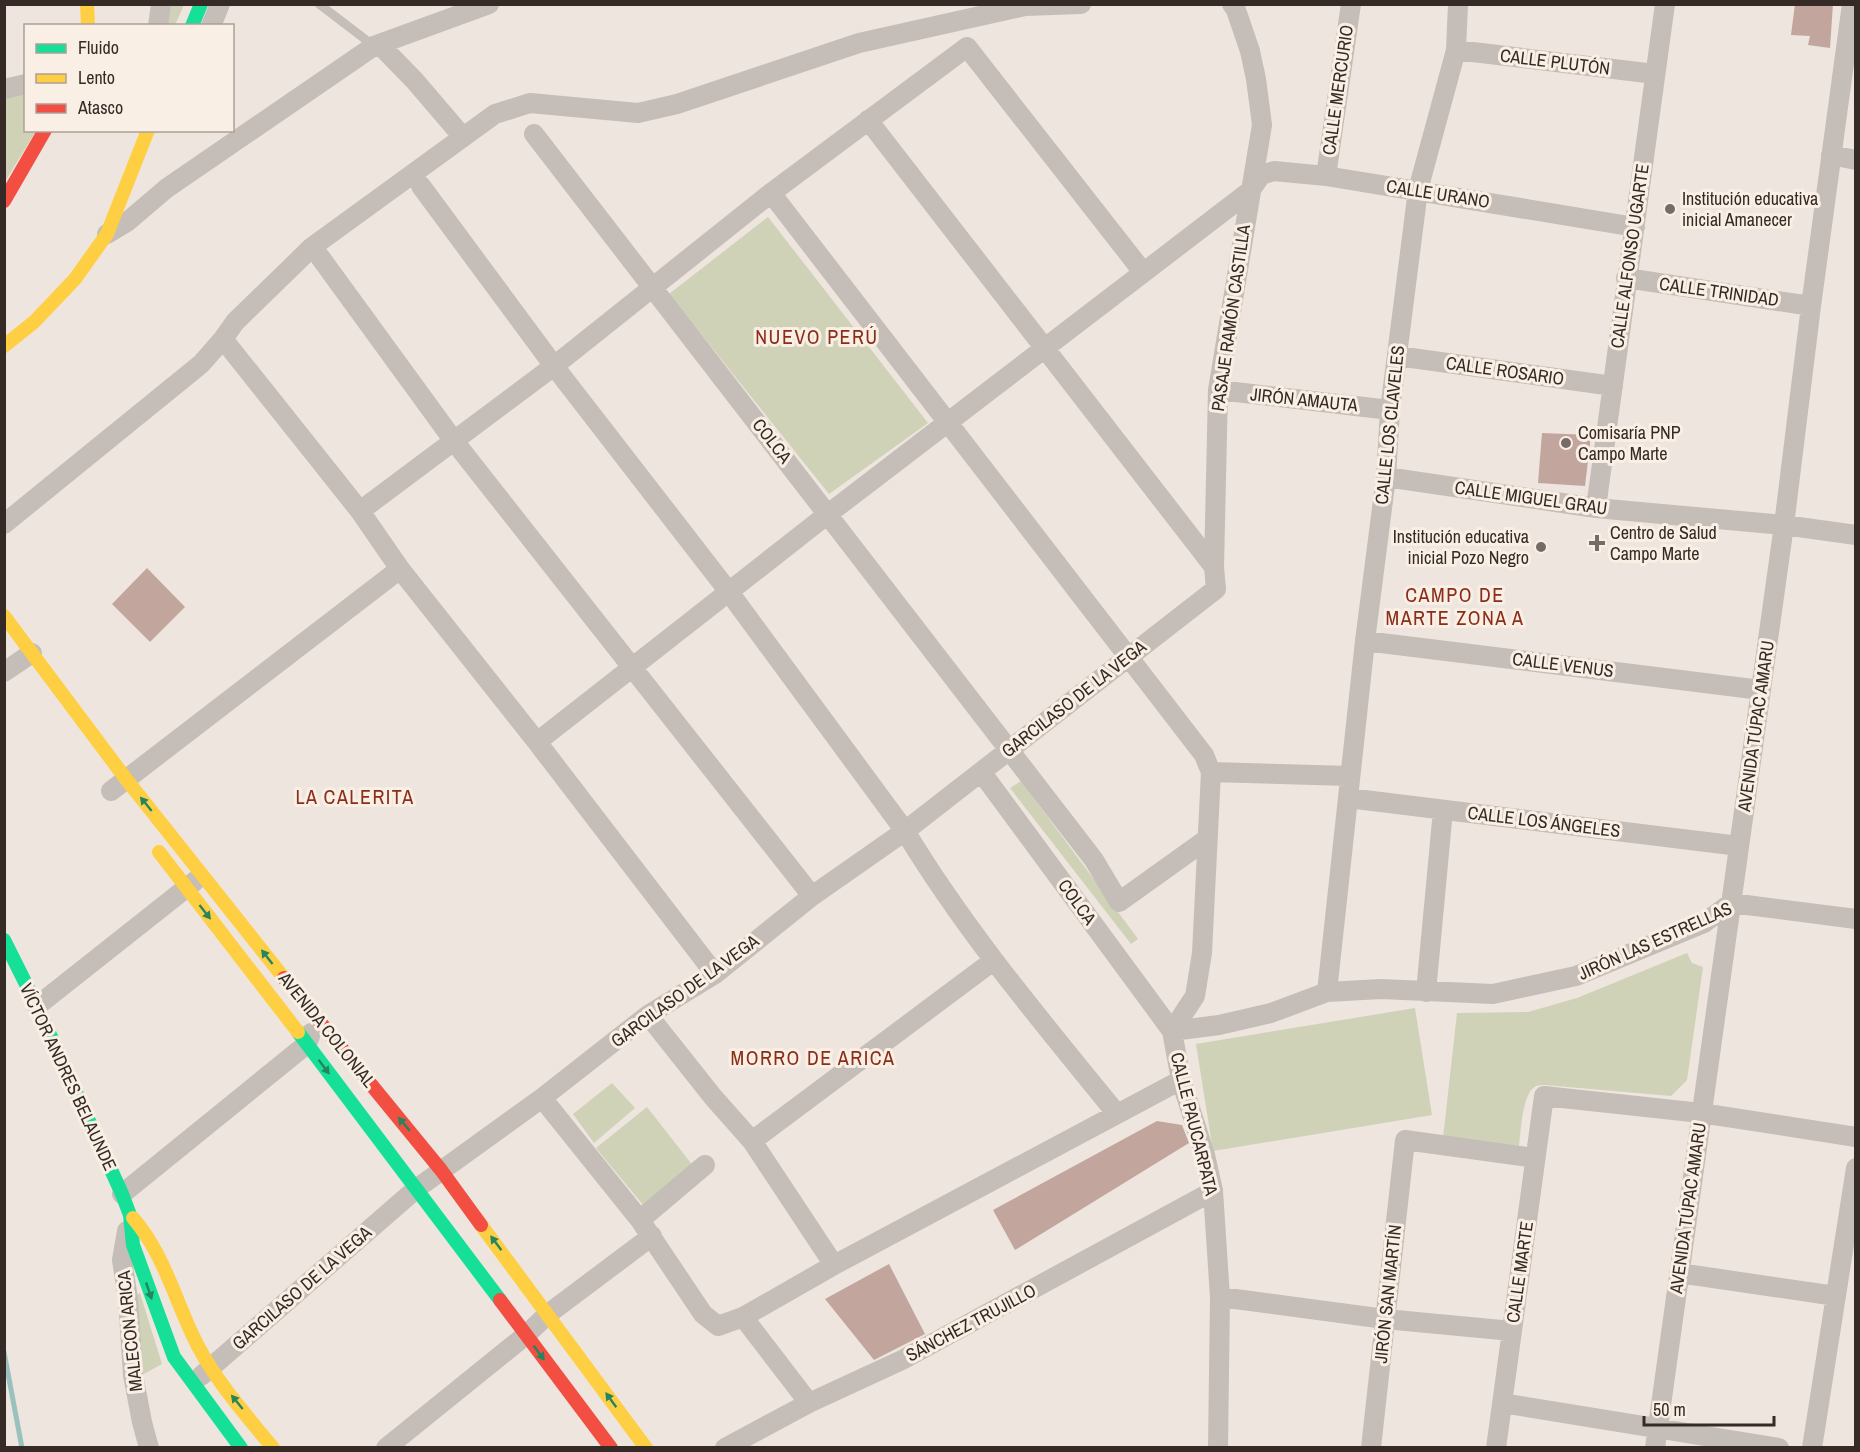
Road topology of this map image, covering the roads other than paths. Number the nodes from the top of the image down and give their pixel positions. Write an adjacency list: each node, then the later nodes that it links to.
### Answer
1 (87, 4): 14 (main road)
2 (161, 4): 15 (street)
3 (201, 4): 16 (main road)
4 (220, 4): 17 (street)
5 (489, 4): 18 (street)
6 (1081, 4): 12 (street)
7 (1232, 4): 32 (street, PASAJE RAMÓN CASTILLA)
8 (1351, 4): 30 (street, CALLE MERCURIO)
9 (1458, 4): 19 (street, CALLE LOS CLAVELES)
10 (1665, 4): 20 (street, CALLE ALFONSO UGARTE)
11 (1852, 4): 28 (street, AVENIDA TÚPAC AMARU)
12 (1056, 5): 27 (street)
13 (325, 6): 18 (lane)
14 (88, 24)
15 (158, 24)
16 (193, 24)
17 (212, 24)
18 (376, 45): 27 (street); 37 (street)
19 (1455, 50): 20 (street, CALLE PLUTÓN); 33 (street, CALLE LOS CLAVELES)
20 (1655, 74): 36 (street, CALLE ALFONSO UGARTE)
21 (24, 84): 22 (street)
22 (4, 89)
23 (868, 120): 34 (street); 39 (street); 45 (street)
24 (44, 132): 35 (main road)
25 (146, 134): 37 (main road)
26 (534, 134): 41 (street, COLCA)
27 (462, 136): 43 (street)
28 (1831, 155): 29 (street); 42 (street, AVENIDA TÚPAC AMARU)
29 (1856, 160)
30 (1326, 176): 32 (street, CALLE URANO); 33 (street, CALLE URANO)
31 (421, 186): 47 (street)
32 (1250, 190): 39 (street, CALLE URANO); 49 (street, PASAJE RAMÓN CASTILLA)
33 (1418, 190): 36 (street, CALLE URANO); 46 (street, CALLE LOS CLAVELES)
34 (771, 193): 41 (street); 51 (street)
35 (4, 201)
36 (1635, 227): 40 (street, CALLE ALFONSO UGARTE)
37 (106, 234): 44 (main road)
38 (320, 257): 52 (street)
39 (1143, 272): 45 (street, CALLE URANO)
40 (1626, 278): 42 (street, CALLE TRINIDAD); 48 (street, CALLE ALFONSO UGARTE)
41 (652, 287): 47 (street); 56 (street, COLCA)
42 (1811, 306): 58 (street, AVENIDA TÚPAC AMARU)
43 (223, 339): 55 (street); 57 (street)
44 (4, 346)
45 (1045, 348): 51 (street, CALLE URANO); 60 (street)
46 (1396, 356): 48 (street, CALLE ROSARIO); 50 (street, CALLE LOS CLAVELES)
47 (554, 366): 52 (street); 63 (street)
48 (1613, 386): 54 (street, CALLE ALFONSO UGARTE)
49 (1218, 390): 50 (street, JIRÓN AMAUTA); 60 (street, PASAJE RAMÓN CASTILLA)
50 (1390, 410): 53 (street, CALLE LOS CLAVELES)
51 (946, 422): 56 (street, CALLE URANO); 66 (street)
52 (454, 441): 55 (street); 68 (street)
53 (1386, 477): 54 (street, CALLE MIGUEL GRAU); 65 (street, CALLE LOS CLAVELES)
54 (1596, 508): 58 (street, CALLE MIGUEL GRAU)
55 (360, 511): 61 (street)
56 (828, 514): 63 (street, CALLE URANO); 71 (street, COLCA)
57 (4, 524)
58 (1784, 525): 59 (street, CALLE MIGUEL GRAU); 69 (street, AVENIDA TÚPAC AMARU)
59 (1856, 536)
60 (1214, 567): 62 (street, PASAJE RAMÓN CASTILLA)
61 (400, 569): 70 (street); 75 (street)
62 (1216, 589): 66 (street, GARCILASO DE LA VEGA)
63 (729, 592): 68 (street, CALLE URANO); 78 (street)
64 (4, 616): 67 (main road, AVENIDA COLONIAL)
65 (1365, 641): 69 (street, CALLE VENUS); 74 (street, CALLE LOS CLAVELES)
66 (1128, 656): 71 (street, GARCILASO DE LA VEGA); 72 (street)
67 (17, 664): 75 (main road, AVENIDA COLONIAL)
68 (632, 668): 70 (street, CALLE URANO); 84 (street)
69 (1761, 690): 81 (street, AVENIDA TÚPAC AMARU)
70 (537, 742): 89 (street)
71 (1009, 749): 73 (street, GARCILASO DE LA VEGA); 79 (street, COLCA)
72 (1211, 772): 74 (street); 79 (street, CALLE PAUCARPATA)
73 (982, 773): 78 (street, GARCILASO DE LA VEGA); 95 (street, COLCA)
74 (1350, 776): 76 (street, CALLE LOS CLAVELES)
75 (115, 788): 82 (main road, AVENIDA COLONIAL, one-way to 75)
76 (1348, 798): 77 (street, CALLE LOS ÁNGELES); 90 (street, CALLE LOS CLAVELES)
77 (1443, 810): 81 (street, CALLE LOS ÁNGELES); 91 (street)
78 (905, 831): 84 (street, GARCILASO DE LA VEGA); 88 (street)
79 (1207, 839): 95 (street, CALLE PAUCARPATA)
80 (152, 844): 83 (main road, AVENIDA COLONIAL)
81 (1739, 846): 85 (street, AVENIDA TÚPAC AMARU)
82 (203, 875): 83 (street); 94 (main road, AVENIDA COLONIAL, one-way to 82)
83 (186, 888): 92 (street); 96 (main road, AVENIDA COLONIAL, one-way to 96)
84 (812, 896): 89 (street, GARCILASO DE LA VEGA)
85 (1731, 903): 86 (street, JIRÓN LAS ESTRELLAS); 91 (street, JIRÓN LAS ESTRELLAS); 99 (street, AVENIDA TÚPAC AMARU)
86 (1856, 919)
87 (4, 939): 92 (main road, VÍCTOR ANDRES BELAUNDE)
88 (993, 961): 100 (street); 102 (street)
89 (715, 974): 93 (street, GARCILASO DE LA VEGA)
90 (1327, 992): 91 (street, JIRÓN LAS ESTRELLAS); 95 (street, JIRÓN LAS ESTRELLAS)
91 (1426, 992)
92 (37, 1006): 109 (main road, VÍCTOR ANDRES BELAUNDE)
93 (648, 1015): 98 (street, GARCILASO DE LA VEGA); 102 (street)
94 (316, 1018): 96 (street); 106 (main road, AVENIDA COLONIAL, one-way to 94)
95 (1172, 1031): 97 (street, CALLE PAUCARPATA)
96 (307, 1044): 107 (main road, AVENIDA COLONIAL, one-way to 107); 109 (street)
97 (1181, 1080): 100 (street); 108 (street, CALLE PAUCARPATA)
98 (542, 1098): 106 (street, GARCILASO DE LA VEGA); 111 (street)
99 (1701, 1113): 101 (street); 103 (street, CALLE MARTE); 113 (street, AVENIDA TÚPAC AMARU)
100 (1117, 1114): 112 (street)
101 (1856, 1137)
102 (752, 1141): 112 (street)
103 (1535, 1158): 118 (street, JIRÓN SAN MARTÍN); 119 (street, CALLE MARTE)
104 (705, 1165): 111 (street)
105 (1856, 1168): 114 (street)
106 (441, 1170): 107 (street, GARCILASO DE LA VEGA); 116 (main road, AVENIDA COLONIAL, one-way to 106)
107 (416, 1189): 120 (main road, AVENIDA COLONIAL); 121 (street, GARCILASO DE LA VEGA)
108 (1213, 1191): 115 (street, CALLE PAUCARPATA); 123 (street, SÁNCHEZ TRUJILLO)
109 (122, 1194): 110 (main road, VÍCTOR ANDRES BELAUNDE)
110 (130, 1215): 121 (main road, VÍCTOR ANDRES BELAUNDE); 122 (main road, VÍCTOR ANDRES BELAUNDE, one-way to 122); 126 (street, MALECON ARICA)
111 (646, 1228): 116 (street); 117 (street)
112 (834, 1264): 117 (street)
113 (1679, 1273): 114 (street); 125 (street, AVENIDA TÚPAC AMARU)
114 (1836, 1296): 138 (street)
115 (1220, 1297): 118 (street); 133 (street, CALLE PAUCARPATA)
116 (548, 1314): 120 (street); 131 (main road, AVENIDA COLONIAL, one-way to 116)
117 (743, 1317): 123 (street)
118 (1385, 1319): 119 (street); 134 (street, JIRÓN SAN MARTÍN)
119 (1512, 1331): 124 (street, CALLE MARTE)
120 (526, 1335): 129 (street); 130 (main road, AVENIDA COLONIAL, one-way to 130)
121 (210, 1369): 122 (street, GARCILASO DE LA VEGA); 128 (main road, VÍCTOR ANDRES BELAUNDE, one-way to 121)
122 (193, 1382): 127 (main road, VÍCTOR ANDRES BELAUNDE)
123 (808, 1403): 132 (street, SÁNCHEZ TRUJILLO)
124 (1502, 1403): 125 (street); 135 (street, CALLE MARTE)
125 (1658, 1427): 136 (street, AVENIDA TÚPAC AMARU); 137 (street)
126 (149, 1448)
127 (241, 1448)
128 (273, 1448)
129 (386, 1448)
130 (611, 1448)
131 (646, 1448)
132 (725, 1448)
133 (1218, 1448)
134 (1371, 1448)
135 (1496, 1448)
136 (1655, 1448)
137 (1779, 1448)
138 (1812, 1448)

